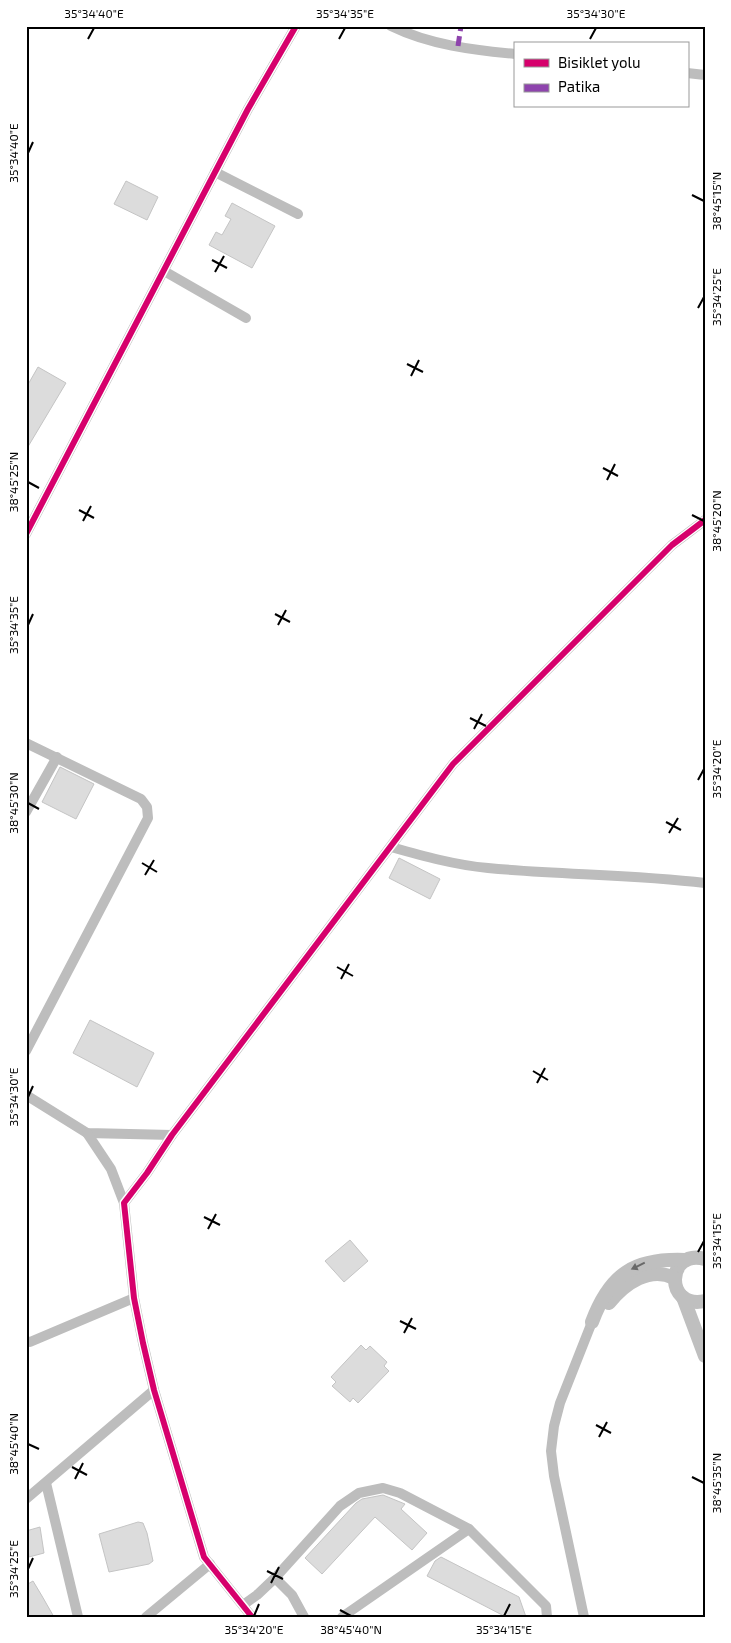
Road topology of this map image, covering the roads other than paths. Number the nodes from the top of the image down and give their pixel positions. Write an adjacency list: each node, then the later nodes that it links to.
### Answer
1 (296, 26): 6 (street)
2 (391, 26): 3 (street)
3 (514, 54)
4 (688, 73): 5 (street)
5 (705, 75)
6 (215, 172): 7 (street); 8 (street)
7 (298, 214)
8 (164, 270): 9 (street); 11 (street)
9 (246, 318)
10 (705, 520): 15 (street)
11 (26, 534)
12 (26, 742): 13 (street)
13 (57, 757): 14 (street); 17 (street)
14 (26, 812)
15 (391, 847): 16 (street); 20 (street)
16 (705, 883)
17 (26, 1051)
18 (26, 1095): 19 (street)
19 (88, 1133): 20 (street); 21 (street)
20 (172, 1135): 21 (street)
21 (124, 1203): 26 (street)
22 (705, 1259): 23 (street)
23 (685, 1260): 24 (street); 28 (street, one-way to 28)
24 (674, 1278): 25 (street); 28 (street)
25 (683, 1297): 27 (street); 30 (street)
26 (134, 1298): 29 (street); 31 (street)
27 (705, 1301)
28 (592, 1322): 44 (street)
29 (26, 1341)
30 (705, 1356)
31 (154, 1390): 32 (street); 35 (street)
32 (46, 1483): 33 (street); 38 (street)
33 (26, 1499)
34 (469, 1529): 36 (street); 42 (street); 43 (street)
35 (210, 1564): 37 (street); 39 (street)
36 (274, 1578): 37 (street); 41 (street)
37 (243, 1605): 40 (street)
38 (78, 1617)
39 (146, 1617)
40 (252, 1617)
41 (304, 1617)
42 (342, 1617)
43 (547, 1617)
44 (584, 1617)

